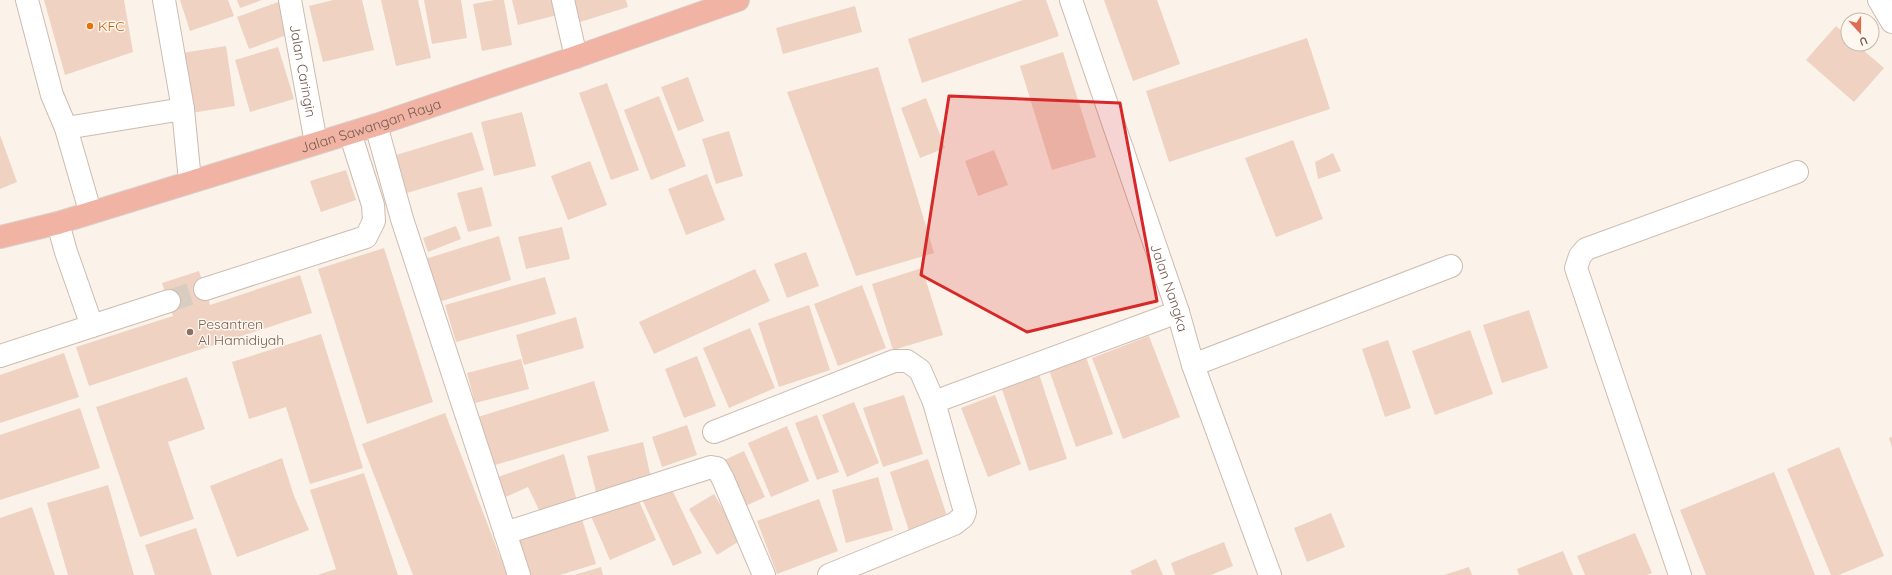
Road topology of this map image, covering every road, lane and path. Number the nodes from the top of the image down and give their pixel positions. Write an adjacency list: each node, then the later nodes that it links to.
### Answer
1 (27, 0): 12 (street)
2 (164, 0): 10 (street)
3 (290, 0): 14 (street, Jalan Caringin)
4 (563, 0): 9 (street)
5 (738, 0): 9 (highway, Jalan Sawangan Raya)
6 (1071, 0): 23 (street, Jalan Nangka)
7 (1879, 0): 8 (street)
8 (1892, 22)
9 (576, 57): 11 (highway, Jalan Sawangan Raya)
10 (183, 109): 12 (street); 16 (street)
11 (376, 125): 13 (highway, Jalan Sawangan Raya); 29 (street)
12 (66, 128): 17 (street)
13 (350, 133): 14 (highway, Jalan Sawangan Raya); 21 (street)
14 (316, 143): 16 (highway, Jalan Sawangan Raya)
15 (1797, 172): 34 (street)
16 (190, 181): 17 (highway, Jalan Sawangan Raya)
17 (90, 211): 18 (highway, Jalan Sawangan Raya)
18 (58, 223): 19 (highway, Jalan Sawangan Raya); 24 (street)
19 (0, 237)
20 (1450, 266): 26 (street)
21 (205, 290)
22 (169, 301): 24 (street)
23 (1178, 312): 26 (street, Jalan Nangka); 27 (street)
24 (92, 326): 25 (street)
25 (0, 356)
26 (1193, 365): 33 (street, Jalan Nangka)
27 (934, 402): 28 (street); 32 (street)
28 (714, 432)
29 (505, 534): 30 (street); 31 (street)
30 (519, 575)
31 (764, 575)
32 (829, 575)
33 (1270, 575)
34 (1680, 575)

